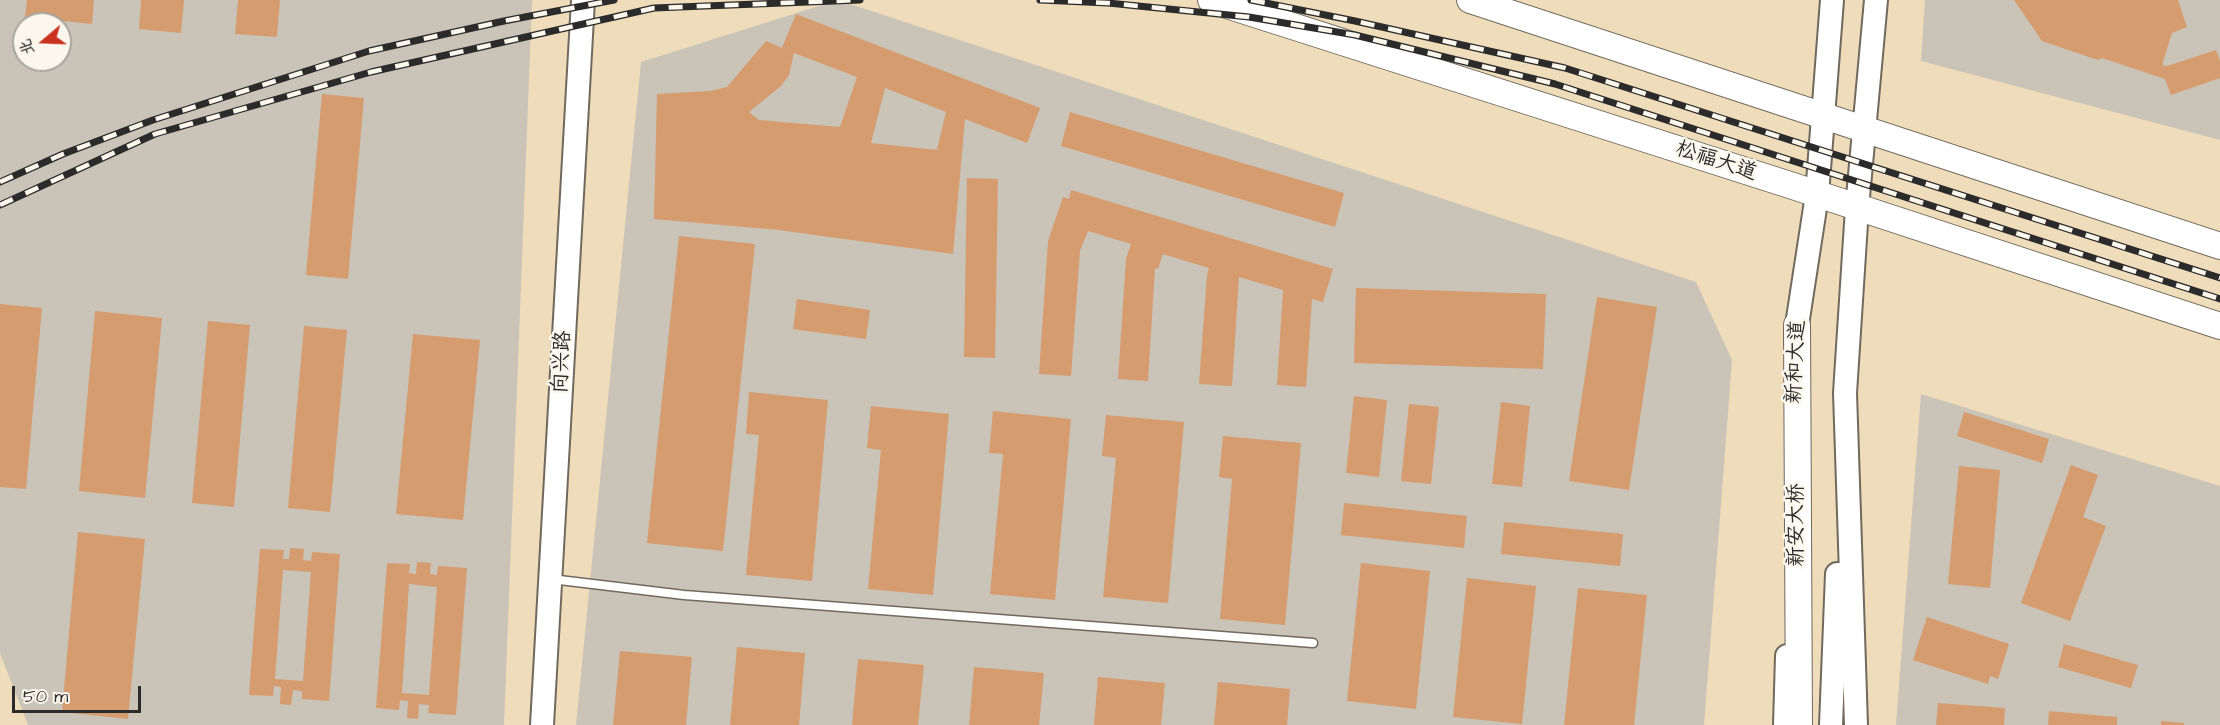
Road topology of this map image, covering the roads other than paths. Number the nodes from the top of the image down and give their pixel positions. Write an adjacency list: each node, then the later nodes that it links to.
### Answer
1 (584, 0): 14 (main road, 向兴路)
2 (1211, 0): 8 (main road, 松福大道)
3 (1470, 0): 6 (main road)
4 (1832, 0): 6 (main road, 新和大道)
5 (1876, 0): 7 (main road)
6 (1823, 116): 7 (main road); 8 (main road, 新和大道)
7 (1865, 130): 9 (main road); 10 (main road)
8 (1817, 195): 9 (main road, 松福大道); 11 (main road, 新和大道)
9 (1857, 208): 12 (main road, 松福大道); 13 (main road)
10 (2220, 246)
11 (1797, 325): 17 (main road, 新和大道); 18 (main road, 新安大桥)
12 (2220, 326)
13 (1845, 393): 19 (main road, 新安大桥); 20 (main road)
14 (551, 579): 15 (lane); 16 (main road, 向兴路)
15 (1313, 643)
16 (542, 725)
17 (1785, 725)
18 (1799, 725)
19 (1831, 725)
20 (1856, 725)

